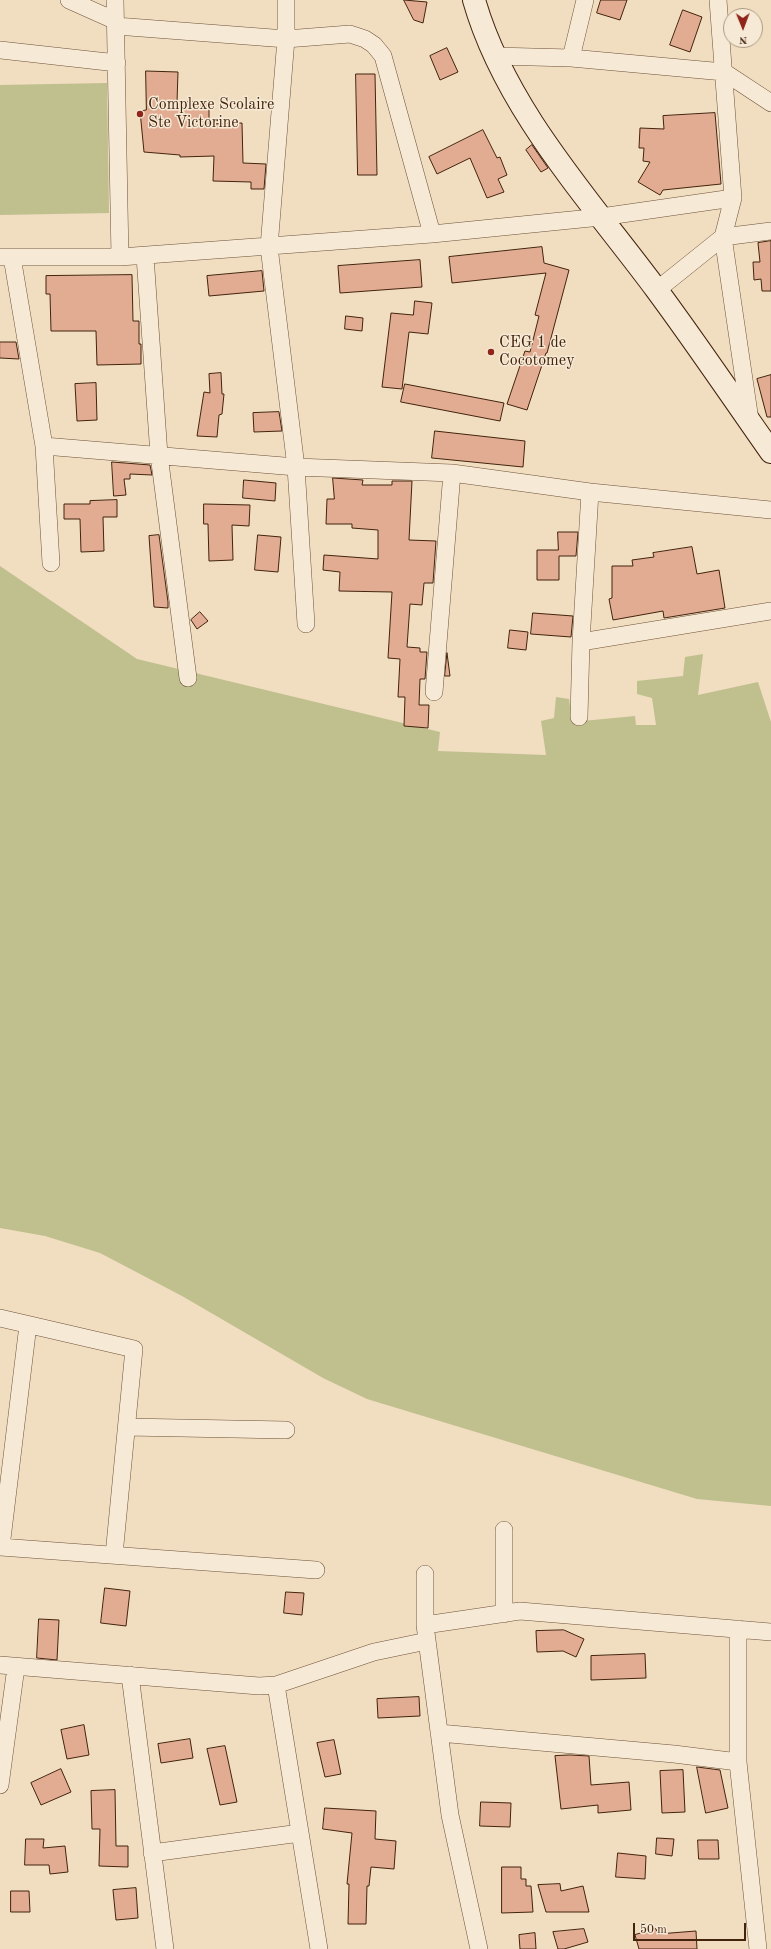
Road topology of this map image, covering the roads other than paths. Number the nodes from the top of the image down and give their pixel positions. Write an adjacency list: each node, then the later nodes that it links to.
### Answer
1 (69, 0): 7 (street)
2 (115, 0): 7 (street)
3 (286, 0): 8 (street)
4 (474, 0): 10 (main road)
5 (585, 0): 11 (street)
6 (718, 0): 13 (street)
7 (116, 23): 8 (street); 12 (street)
8 (286, 39): 18 (street); 20 (street)
9 (0, 50): 12 (street)
10 (495, 56): 11 (street); 16 (main road)
11 (571, 58): 13 (street)
12 (117, 63): 23 (street)
13 (724, 72): 14 (street); 15 (street)
14 (771, 103)
15 (733, 198): 16 (street); 19 (street)
16 (601, 217): 18 (street); 24 (main road)
17 (771, 231): 19 (street)
18 (432, 234): 20 (street)
19 (723, 237): 24 (street); 25 (street)
20 (269, 247): 21 (street); 29 (street)
21 (145, 256): 23 (street); 28 (street)
22 (6, 257): 23 (street); 26 (street)
23 (120, 257)
24 (657, 290): 25 (main road)
25 (750, 423): 27 (main road)
26 (44, 446): 28 (street); 33 (street)
27 (771, 452)
28 (159, 455): 29 (street); 37 (street)
29 (296, 467): 30 (street); 35 (street)
30 (452, 473): 31 (street); 38 (street)
31 (590, 492): 32 (street); 36 (street)
32 (771, 510)
33 (51, 563)
34 (771, 611): 36 (street)
35 (306, 624)
36 (581, 642): 39 (street)
37 (188, 678)
38 (434, 692)
39 (579, 717)
40 (0, 1318): 41 (street)
41 (28, 1325): 42 (street); 45 (street)
42 (127, 1427): 43 (street); 46 (street)
43 (286, 1430)
44 (504, 1530): 49 (street)
45 (0, 1547): 46 (street)
46 (114, 1555): 47 (street)
47 (316, 1570)
48 (425, 1574): 52 (street)
49 (504, 1614): 50 (street); 52 (street)
50 (738, 1629): 51 (street); 57 (street)
51 (771, 1632)
52 (426, 1633): 55 (street); 56 (street)
53 (8, 1666): 54 (street); 58 (street)
54 (130, 1675): 55 (street); 60 (street)
55 (276, 1685): 59 (street)
56 (439, 1733): 57 (street); 63 (street)
57 (738, 1762): 64 (street)
58 (0, 1785)
59 (300, 1833): 60 (street); 62 (street)
60 (152, 1853): 61 (street)
61 (165, 1949)
62 (319, 1949)
63 (479, 1949)
64 (758, 1949)

